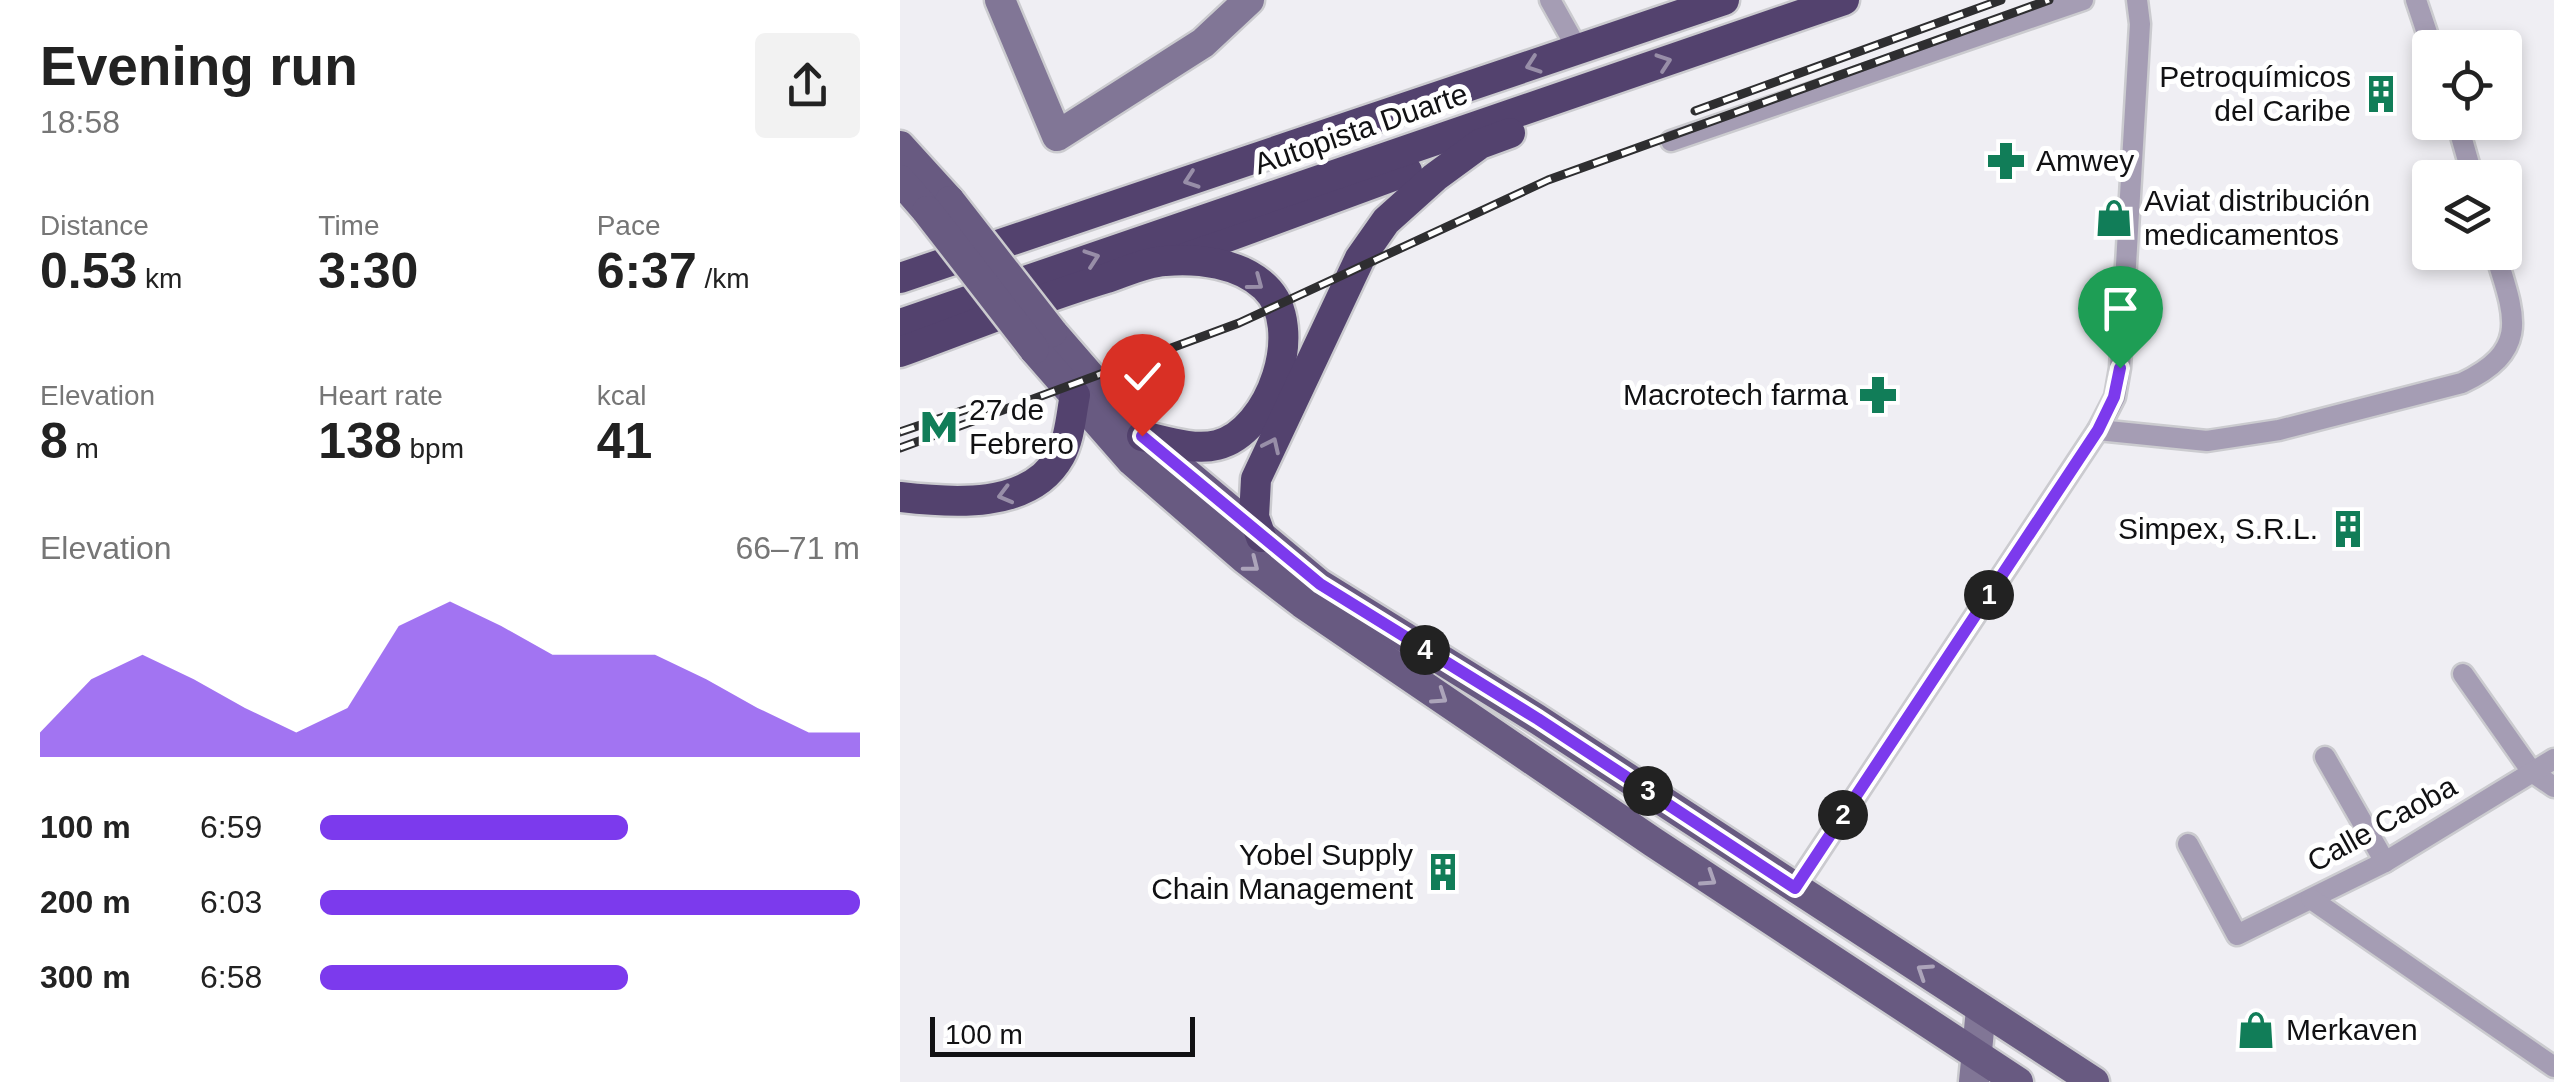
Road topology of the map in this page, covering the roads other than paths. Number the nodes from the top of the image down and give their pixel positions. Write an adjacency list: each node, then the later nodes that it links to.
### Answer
1 (1248, 0): 8 (main road)
2 (1550, 0): 10 (street)
3 (1724, 0): 10 (highway, Autopista Duarte)
4 (1844, 0): 11 (highway, Autopista Duarte, one-way to 4)
5 (2083, 0): 12 (street)
6 (2137, 0): 24 (street)
7 (2416, 0): 9 (street)
8 (1010, 5)
9 (2426, 30)
10 (1578, 50): 19 (highway, Autopista Duarte, one-way to 19)
11 (1602, 83): 13 (highway); 20 (highway, Autopista Duarte, one-way to 11)
12 (1671, 142)
13 (1480, 144): 17 (highway); 27 (highway, one-way to 13)
14 (900, 146): 16 (main road)
15 (900, 180): 16 (main road)
16 (933, 206): 21 (main road, bridge)
17 (1161, 261): 22 (highway); 25 (highway, one-way to 25)
18 (2501, 270): 24 (street)
19 (900, 278)
20 (900, 324)
21 (1053, 351): 23 (main road); 25 (main road)
22 (900, 352)
23 (1075, 395): 26 (highway, one-way to 26); 30 (main road, one-way to 30)
24 (2098, 430): 37 (street)
25 (1142, 436): 27 (main road)
26 (900, 497)
27 (1262, 537): 29 (main road)
28 (2463, 674): 33 (street)
29 (1500, 697): 30 (main road); 37 (main road)
30 (1482, 726): 41 (main road, one-way to 41)
31 (2325, 757): 36 (street)
32 (2554, 759): 33 (street, Calle Caoba)
33 (2532, 772): 34 (street); 36 (street, Calle Caoba)
34 (2554, 787)
35 (2188, 844): 38 (street, Calle Caoba)
36 (2385, 862): 38 (street, Calle Caoba)
37 (1795, 888): 39 (main road, one-way to 37)
38 (2311, 899): 40 (street)
39 (1981, 1009): 41 (main road); 43 (main road)
40 (2554, 1067)
41 (1975, 1069): 42 (main road)
42 (2018, 1082)
43 (2094, 1082)

